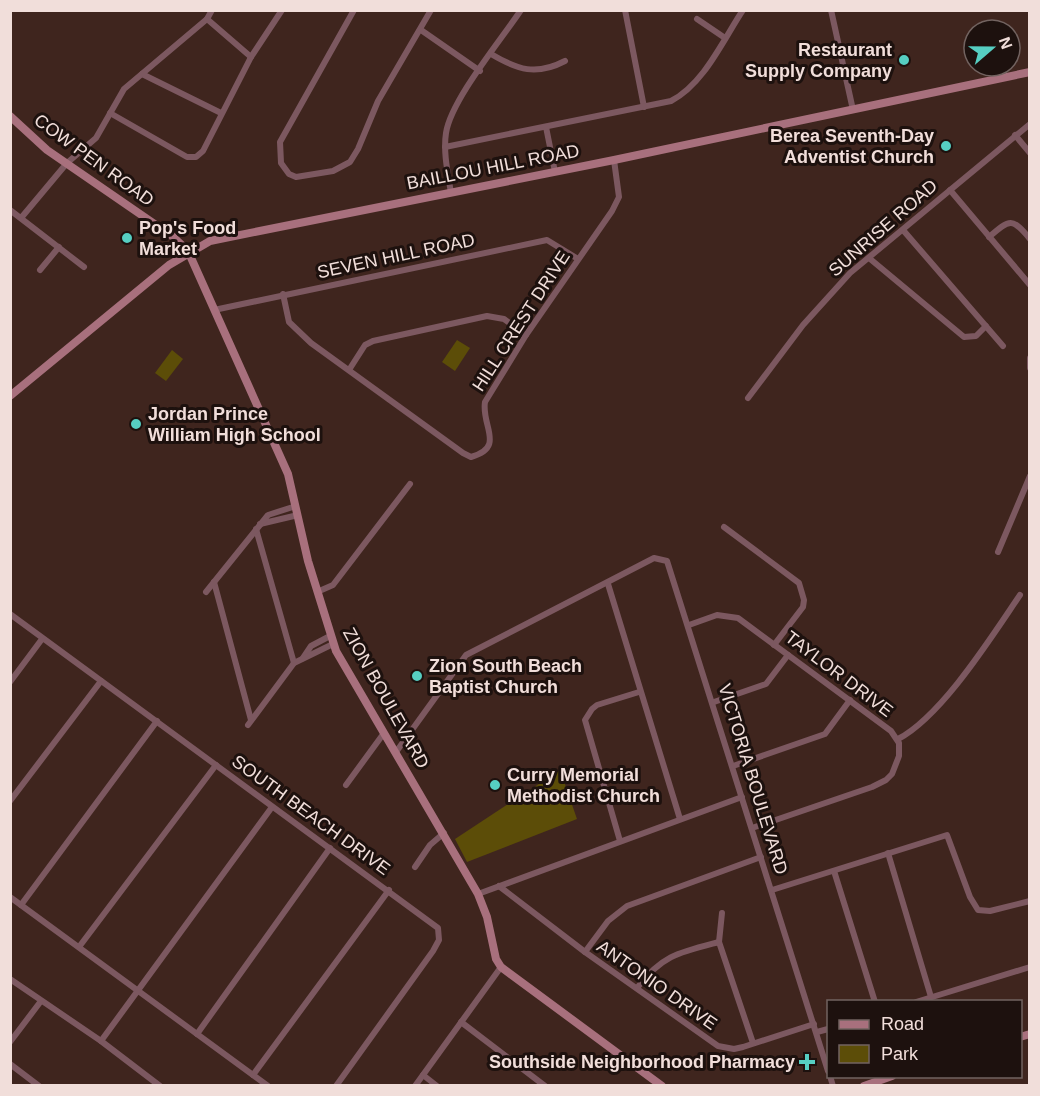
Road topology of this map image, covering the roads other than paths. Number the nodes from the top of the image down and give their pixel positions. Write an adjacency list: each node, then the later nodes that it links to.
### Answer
1 (212, 10): 9 (street)
2 (282, 10): 14 (street)
3 (354, 10): 11 (street)
4 (431, 10): 11 (street)
5 (521, 10): 13 (street)
6 (625, 10): 19 (street)
7 (743, 10): 12 (street)
8 (831, 10): 20 (street)
9 (207, 19): 14 (street); 18 (street)
10 (696, 19): 12 (street)
11 (421, 30): 16 (street)
12 (725, 38): 19 (street)
13 (491, 54): 15 (street); 16 (street)
14 (251, 57): 22 (street)
15 (565, 61)
16 (480, 71): 27 (street)
17 (1029, 72): 20 (main road, BAILLOU HILL ROAD)
18 (142, 74): 21 (street); 22 (street)
19 (644, 107): 25 (street)
20 (853, 110): 29 (main road, BAILLOU HILL ROAD)
21 (110, 113): 22 (street); 30 (street)
22 (221, 113)
23 (10, 116): 30 (main road, COW PEN ROAD)
24 (1029, 124): 26 (street, SUNRISE ROAD)
25 (546, 127): 27 (street); 31 (street)
26 (1015, 135): 28 (street); 32 (street, SUNRISE ROAD)
27 (445, 147): 33 (street)
28 (1029, 153)
29 (614, 160): 31 (main road, BAILLOU HILL ROAD); 42 (street, HILL CREST DRIVE)
30 (67, 163): 35 (street); 40 (main road, COW PEN ROAD)
31 (555, 172): 33 (main road, BAILLOU HILL ROAD)
32 (950, 190): 36 (street, SUNRISE ROAD); 37 (street)
33 (451, 193): 40 (main road, BAILLOU HILL ROAD)
34 (10, 210): 35 (street)
35 (21, 218): 39 (street)
36 (903, 230): 41 (street, SUNRISE ROAD); 48 (street)
37 (989, 237): 38 (street); 45 (street)
38 (1029, 239)
39 (59, 247): 43 (street); 44 (street)
40 (188, 251): 47 (main road, ZION BOULEVARD); 54 (main road, BAILLOU HILL ROAD)
41 (869, 258): 48 (street); 55 (street, SUNRISE ROAD)
42 (578, 259): 46 (street, SEVEN HILL ROAD); 49 (street, HILL CREST DRIVE)
43 (84, 267)
44 (40, 270)
45 (1029, 285)
46 (283, 294): 47 (street, SEVEN HILL ROAD); 53 (street, HILL CREST DRIVE)
47 (214, 310): 58 (main road, ZION BOULEVARD)
48 (986, 326): 50 (street)
49 (526, 335): 53 (street); 53 (street, HILL CREST DRIVE)
50 (1003, 346)
51 (1029, 358): 52 (street)
52 (1029, 368)
53 (349, 370)
54 (10, 396)
55 (748, 398)
56 (1029, 476): 61 (street)
57 (410, 484): 65 (street)
58 (297, 510): 59 (street); 65 (main road, ZION BOULEVARD)
59 (258, 527): 62 (street); 73 (street)
60 (724, 527): 71 (street)
61 (998, 552)
62 (214, 582): 64 (street); 73 (street)
63 (608, 584): 68 (street, VICTORIA BOULEVARD); 76 (street); 82 (street)
64 (206, 592)
65 (317, 592): 70 (main road, ZION BOULEVARD)
66 (1020, 595): 81 (street)
67 (10, 614): 69 (street, SOUTH BEACH DRIVE)
68 (689, 625): 71 (street, TAYLOR DRIVE); 78 (street, VICTORIA BOULEVARD)
69 (42, 639): 74 (street, SOUTH BEACH DRIVE); 75 (street)
70 (332, 640): 73 (street); 80 (main road, ZION BOULEVARD)
71 (774, 645): 72 (street, TAYLOR DRIVE)
72 (788, 655): 77 (street, TAYLOR DRIVE); 78 (street)
73 (294, 663)
74 (102, 681): 79 (street, SOUTH BEACH DRIVE); 87 (street)
75 (10, 682)
76 (639, 692): 89 (street); 92 (street)
77 (850, 700): 81 (street, TAYLOR DRIVE); 84 (street)
78 (714, 702): 84 (street, VICTORIA BOULEVARD)
79 (157, 722): 83 (street, SOUTH BEACH DRIVE); 104 (street)
80 (384, 733): 82 (main road, ZION BOULEVARD); 85 (street)
81 (898, 739): 90 (street, TAYLOR DRIVE)
82 (396, 752): 91 (main road, ZION BOULEVARD)
83 (216, 765): 88 (street, SOUTH BEACH DRIVE); 107 (street)
84 (733, 766): 86 (street, VICTORIA BOULEVARD)
85 (346, 785)
86 (742, 797): 89 (street); 90 (street, VICTORIA BOULEVARD)
87 (10, 801)
88 (272, 807): 93 (street, SOUTH BEACH DRIVE); 113 (street)
89 (680, 819): 92 (street)
90 (752, 828): 95 (street, VICTORIA BOULEVARD)
91 (444, 833): 96 (street); 101 (main road, ZION BOULEVARD)
92 (620, 841): 98 (street)
93 (330, 848): 99 (street, SOUTH BEACH DRIVE); 122 (street)
94 (888, 853): 97 (street); 103 (street); 114 (street)
95 (761, 857): 100 (street, VICTORIA BOULEVARD); 108 (street)
96 (415, 867)
97 (834, 871): 100 (street); 115 (street)
98 (499, 886): 101 (street); 108 (street, ANTONIO DRIVE)
99 (389, 890): 128 (street); 135 (street, SOUTH BEACH DRIVE)
100 (772, 890): 119 (street, VICTORIA BOULEVARD)
101 (478, 894): 109 (main road, ZION BOULEVARD)
102 (10, 897): 104 (street)
103 (1029, 901)
104 (21, 905): 107 (street)
105 (722, 913): 106 (street)
106 (719, 942): 112 (street); 125 (street)
107 (79, 947): 113 (street)
108 (585, 952): 112 (street, ANTONIO DRIVE)
109 (501, 967): 118 (street); 131 (main road)
110 (1029, 967): 114 (street)
111 (10, 979): 117 (street)
112 (637, 988): 125 (street, ANTONIO DRIVE)
113 (138, 990): 122 (street); 123 (street)
114 (931, 997): 116 (street)
115 (874, 1000)
116 (922, 1000)
117 (41, 1002): 123 (street); 124 (street)
118 (461, 1022): 129 (street); 138 (street)
119 (814, 1023): 121 (street, VICTORIA BOULEVARD); 125 (street, ANTONIO DRIVE)
120 (827, 1029): 121 (street)
121 (817, 1032): 127 (street, VICTORIA BOULEVARD)
122 (197, 1034): 128 (street)
123 (101, 1041): 133 (street)
124 (10, 1042)
125 (753, 1044)
126 (10, 1064): 132 (street)
127 (827, 1067)
128 (253, 1075): 134 (street)
129 (423, 1075): 136 (street); 137 (street)
130 (889, 1078): 140 (main road)
131 (660, 1084): 139 (street)
132 (39, 1086)
133 (160, 1086)
134 (268, 1086)
135 (336, 1086)
136 (415, 1086)
137 (437, 1086)
138 (545, 1086)
139 (646, 1086)
140 (864, 1086)

